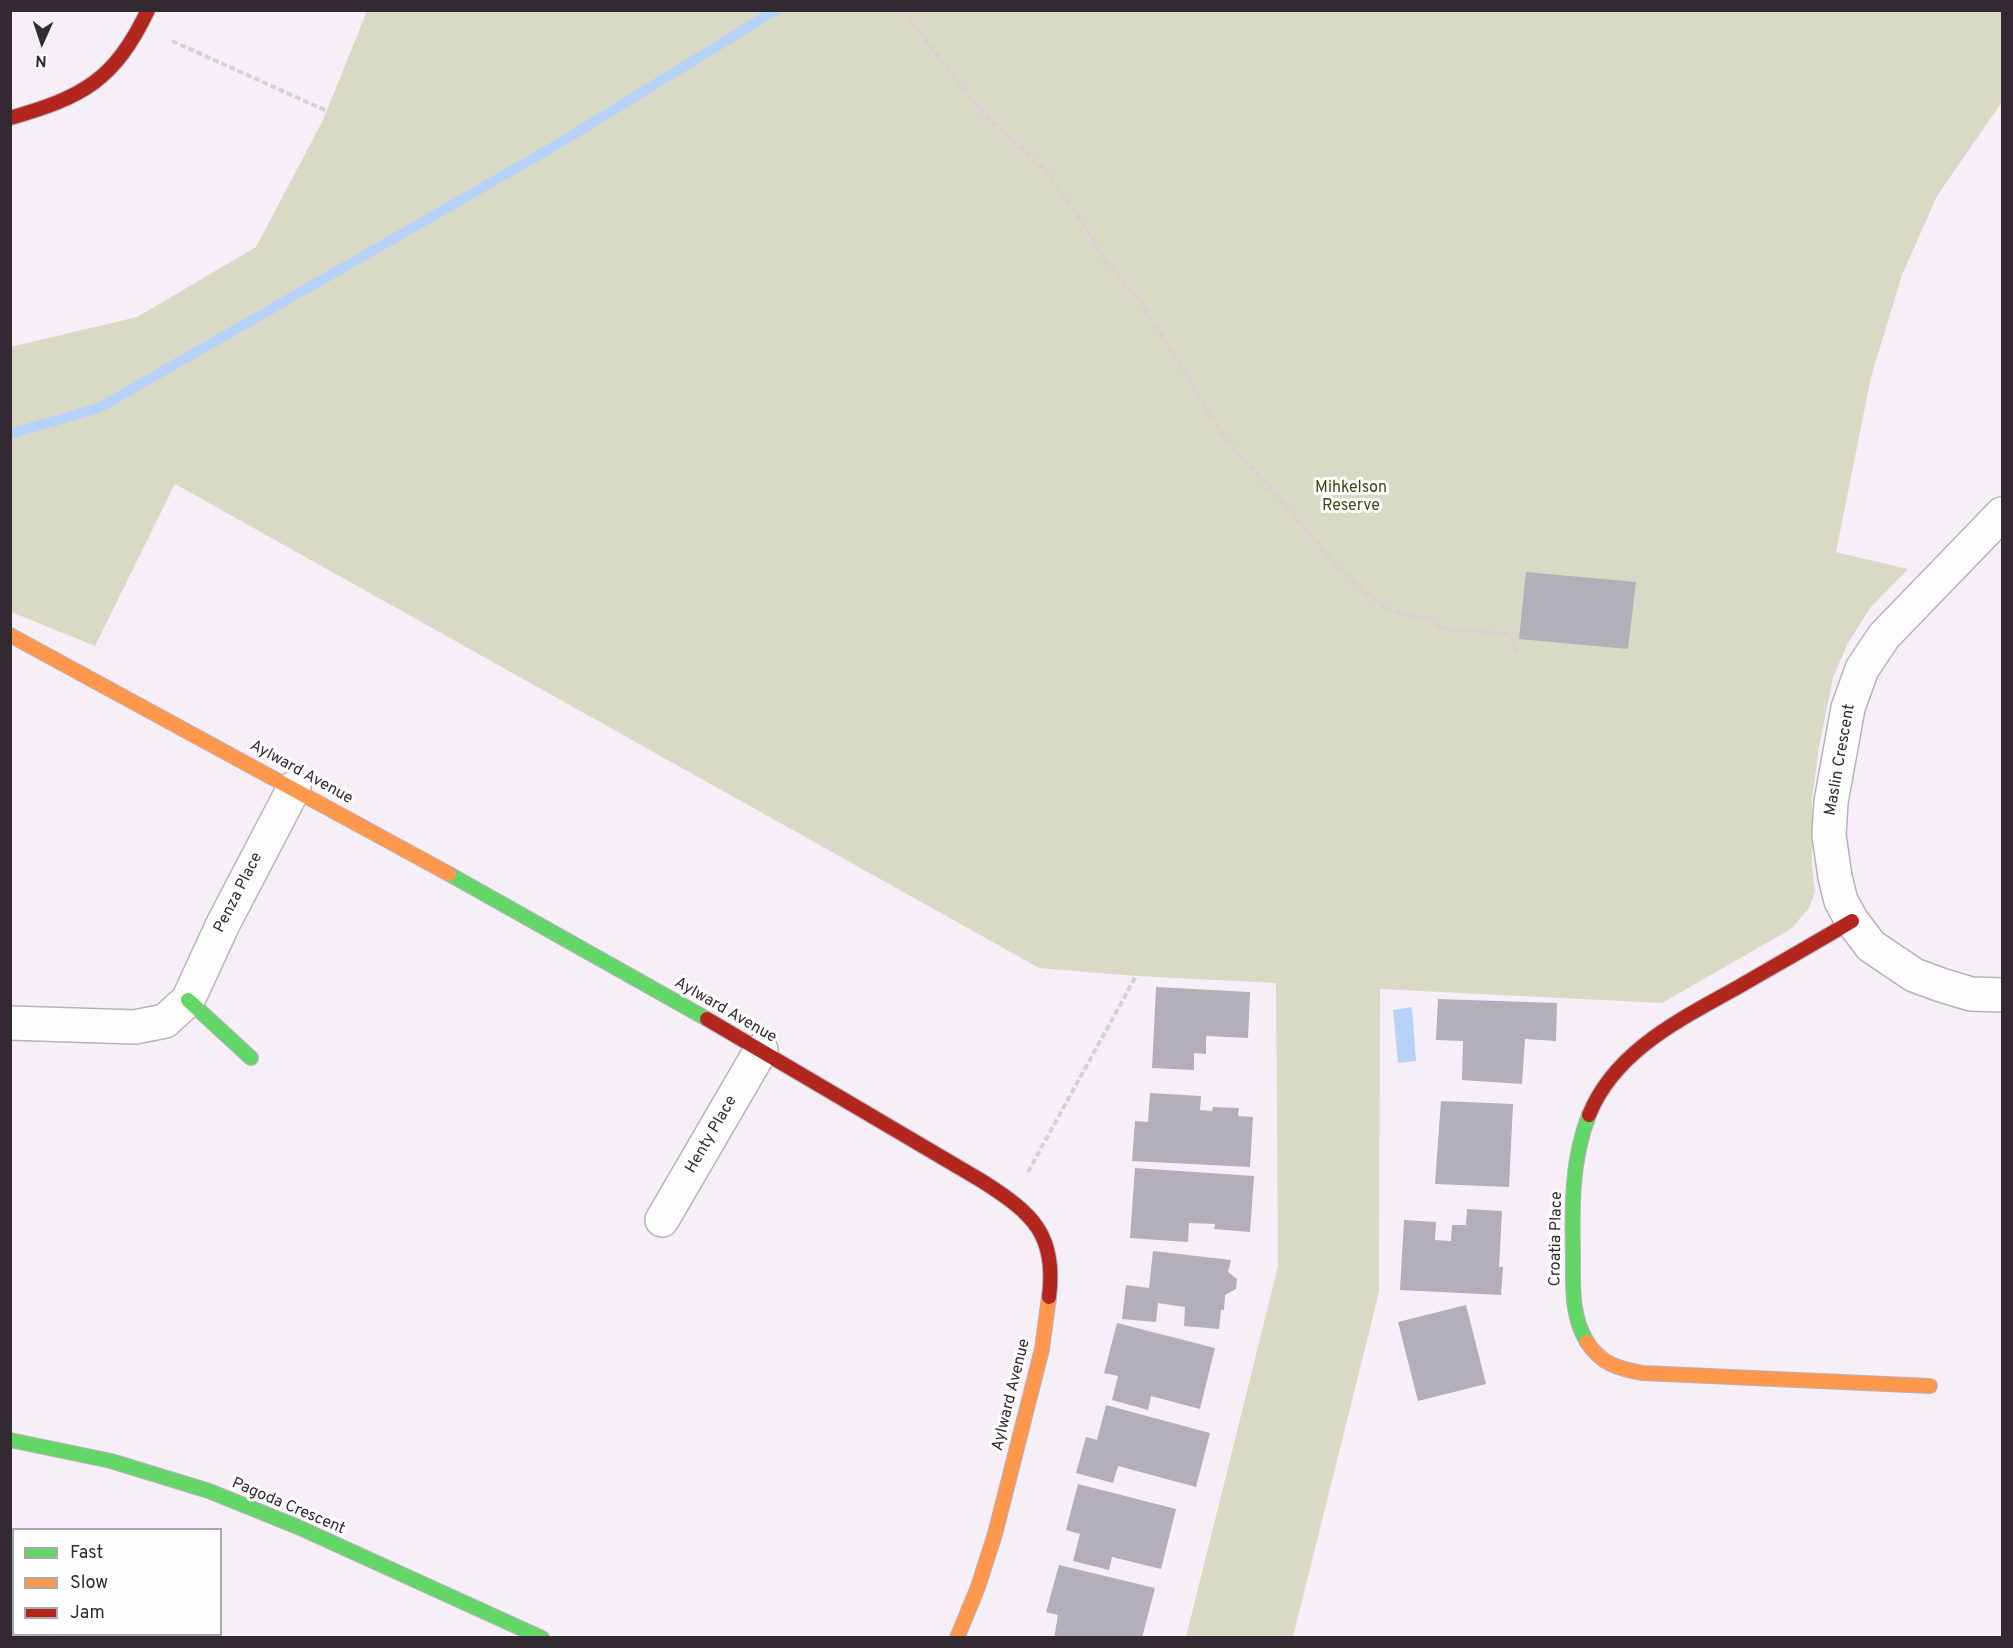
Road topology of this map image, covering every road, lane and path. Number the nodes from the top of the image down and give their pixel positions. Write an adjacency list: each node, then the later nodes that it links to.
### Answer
1 (148, 10): 3 (street)
2 (902, 10): 8 (path)
3 (141, 27): 4 (path); 5 (street)
4 (327, 111)
5 (10, 118)
6 (2002, 514): 10 (street, Maslin Crescent)
7 (10, 635): 9 (street, Aylward Avenue)
8 (1518, 654)
9 (294, 788): 13 (street, Penza Place); 15 (street, Aylward Avenue)
10 (1852, 921): 12 (street, Maslin Crescent); 19 (street, Croatia Place)
11 (1136, 976): 17 (path)
12 (2002, 995)
13 (188, 1000): 14 (street, Penza Place); 16 (street)
14 (10, 1023)
15 (761, 1050): 17 (street, Aylward Avenue); 18 (street, Henty Place)
16 (251, 1058)
17 (1012, 1201): 22 (street, Aylward Avenue)
18 (662, 1220)
19 (1930, 1386)
20 (10, 1440): 21 (street, Pagoda Crescent)
21 (542, 1638)
22 (957, 1638)

